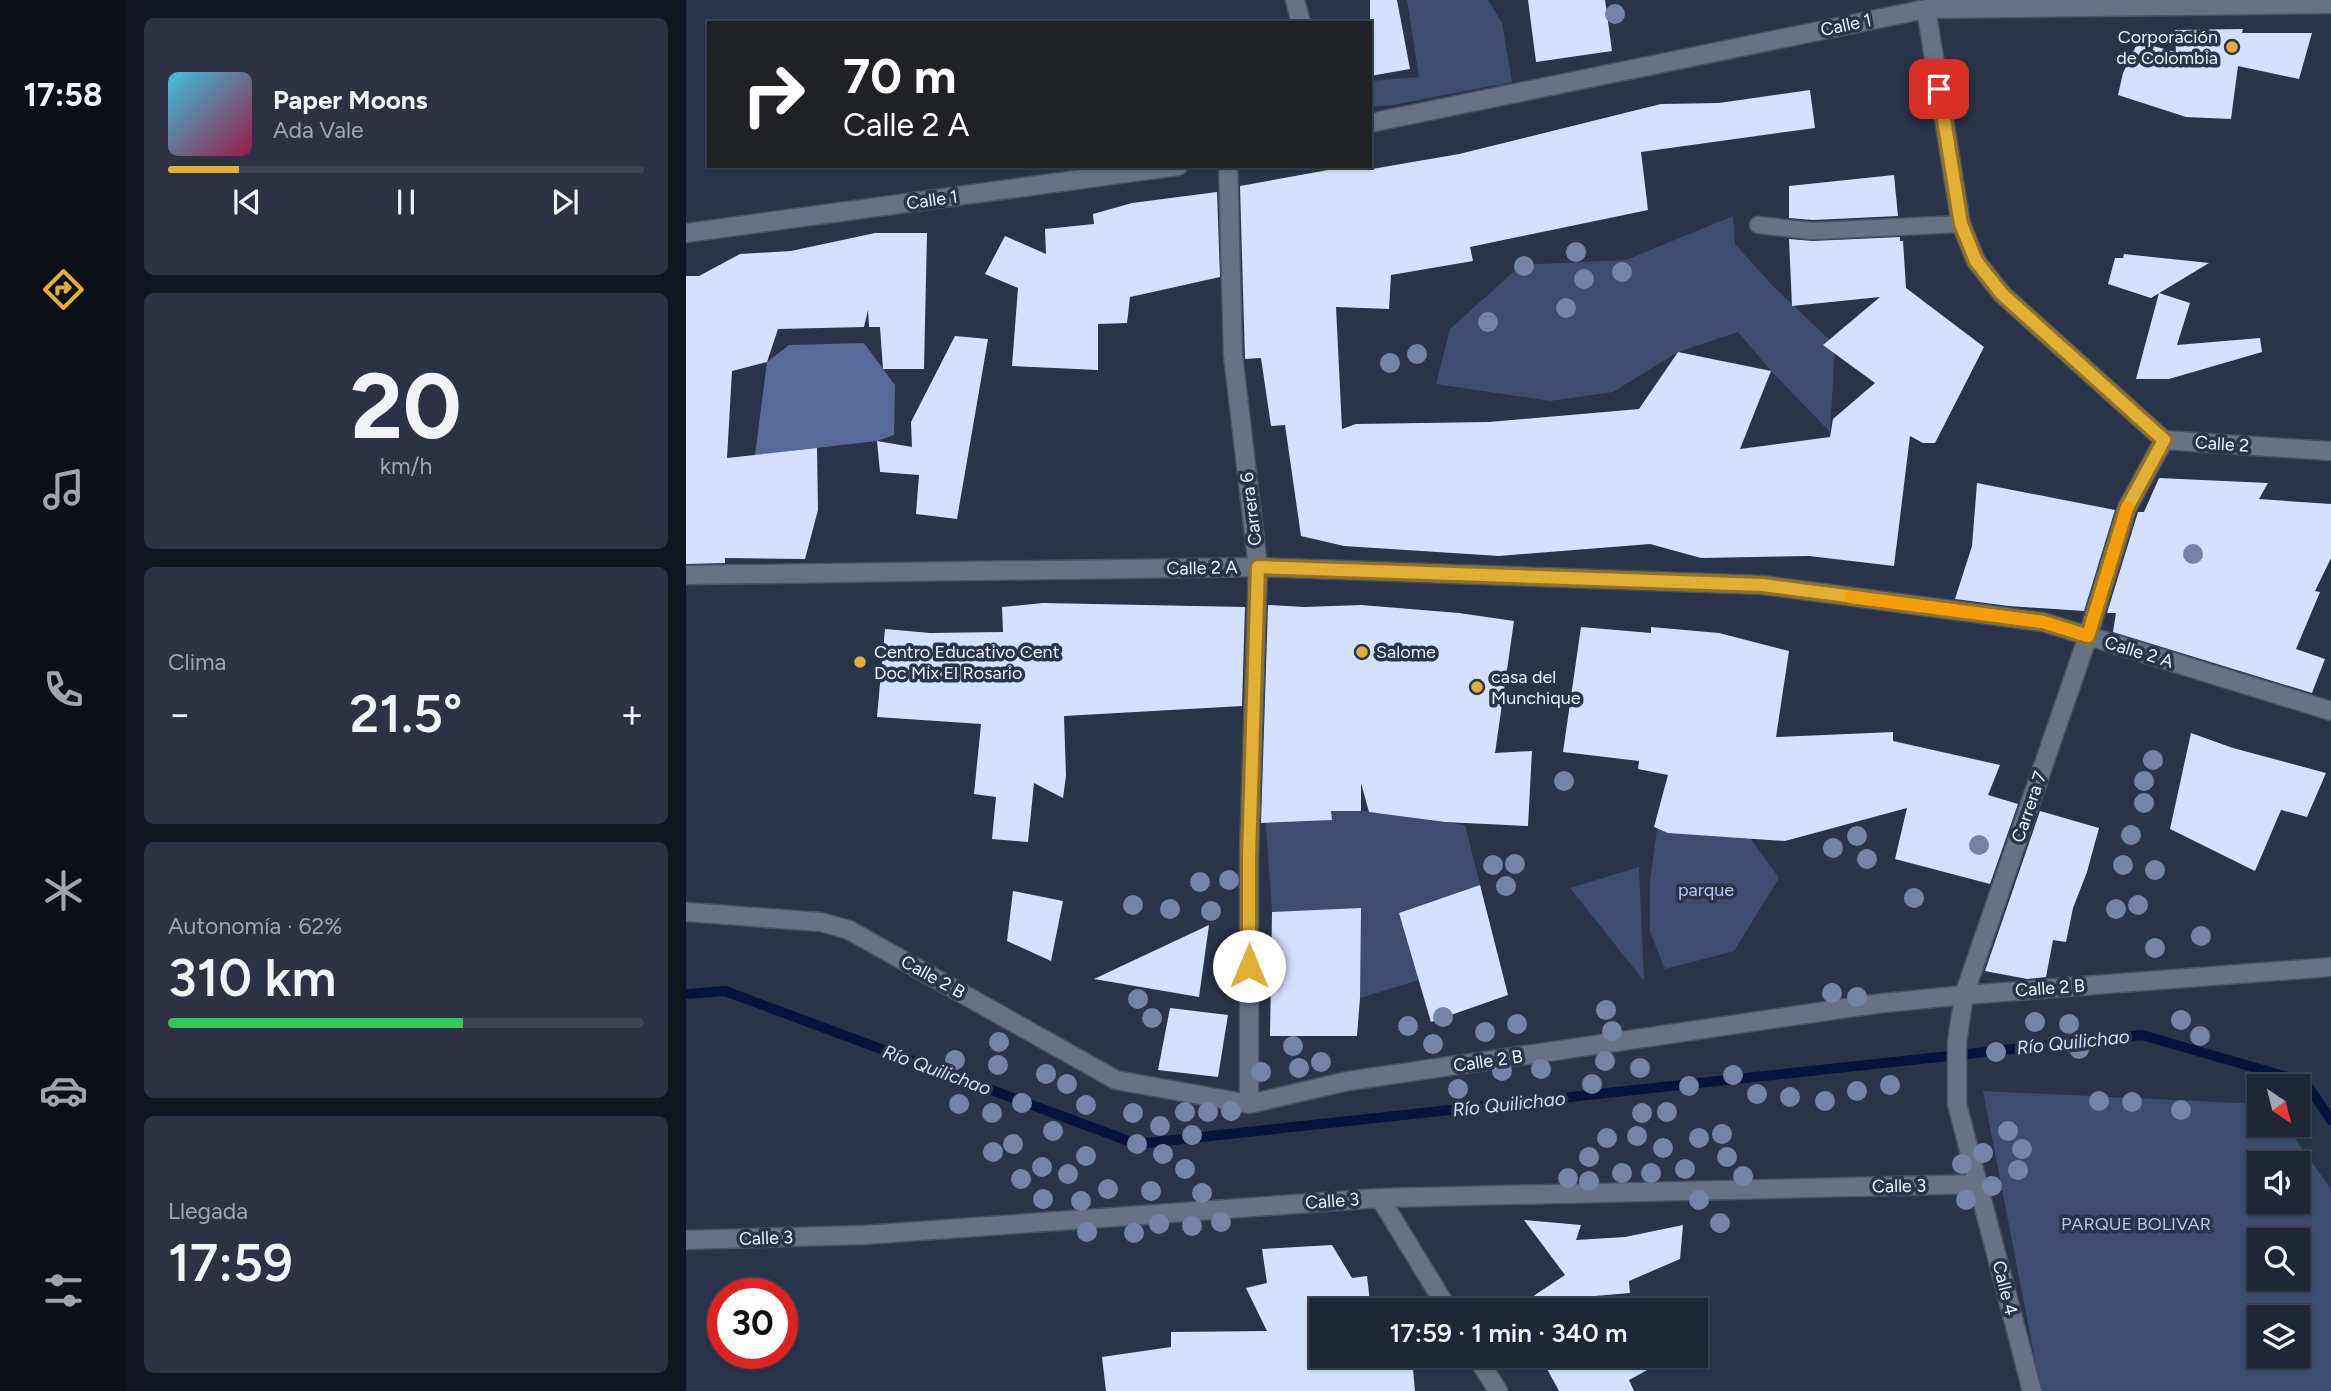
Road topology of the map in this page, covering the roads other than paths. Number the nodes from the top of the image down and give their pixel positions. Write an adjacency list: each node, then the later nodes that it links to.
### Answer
1 (1295, 0): 4 (street)
2 (2331, 4): 3 (street, Calle 1)
3 (1926, 9): 5 (street, Calle 1); 8 (street)
4 (1300, 21)
5 (1372, 123)
6 (1163, 168): 10 (street, Calle 1)
7 (1228, 168): 13 (street, Carrera 6)
8 (1961, 224): 9 (lane); 11 (street)
9 (1758, 225)
10 (686, 233)
11 (2164, 440): 12 (street, Calle 2); 15 (street, Carrera 7)
12 (2331, 451)
13 (1258, 567): 14 (street, Calle 2 A); 15 (street, Calle 2 A); 20 (street, Carrera 6)
14 (686, 575)
15 (2088, 636): 16 (street, Calle 2 A); 19 (street, Carrera 7)
16 (2331, 710)
17 (686, 912): 20 (street, Calle 2 B)
18 (2331, 967): 19 (street, Calle 2 B)
19 (1964, 995): 20 (street, Calle 2 B); 21 (street, Carrera 7)
20 (1249, 1104)
21 (1979, 1184): 22 (street, Calle 3); 27 (street, Calle 4)
22 (1380, 1198): 23 (street, Calle 3); 24 (street)
23 (686, 1240)
24 (1440, 1298)
25 (1484, 1368): 26 (street)
26 (1498, 1391)
27 (2032, 1391)

